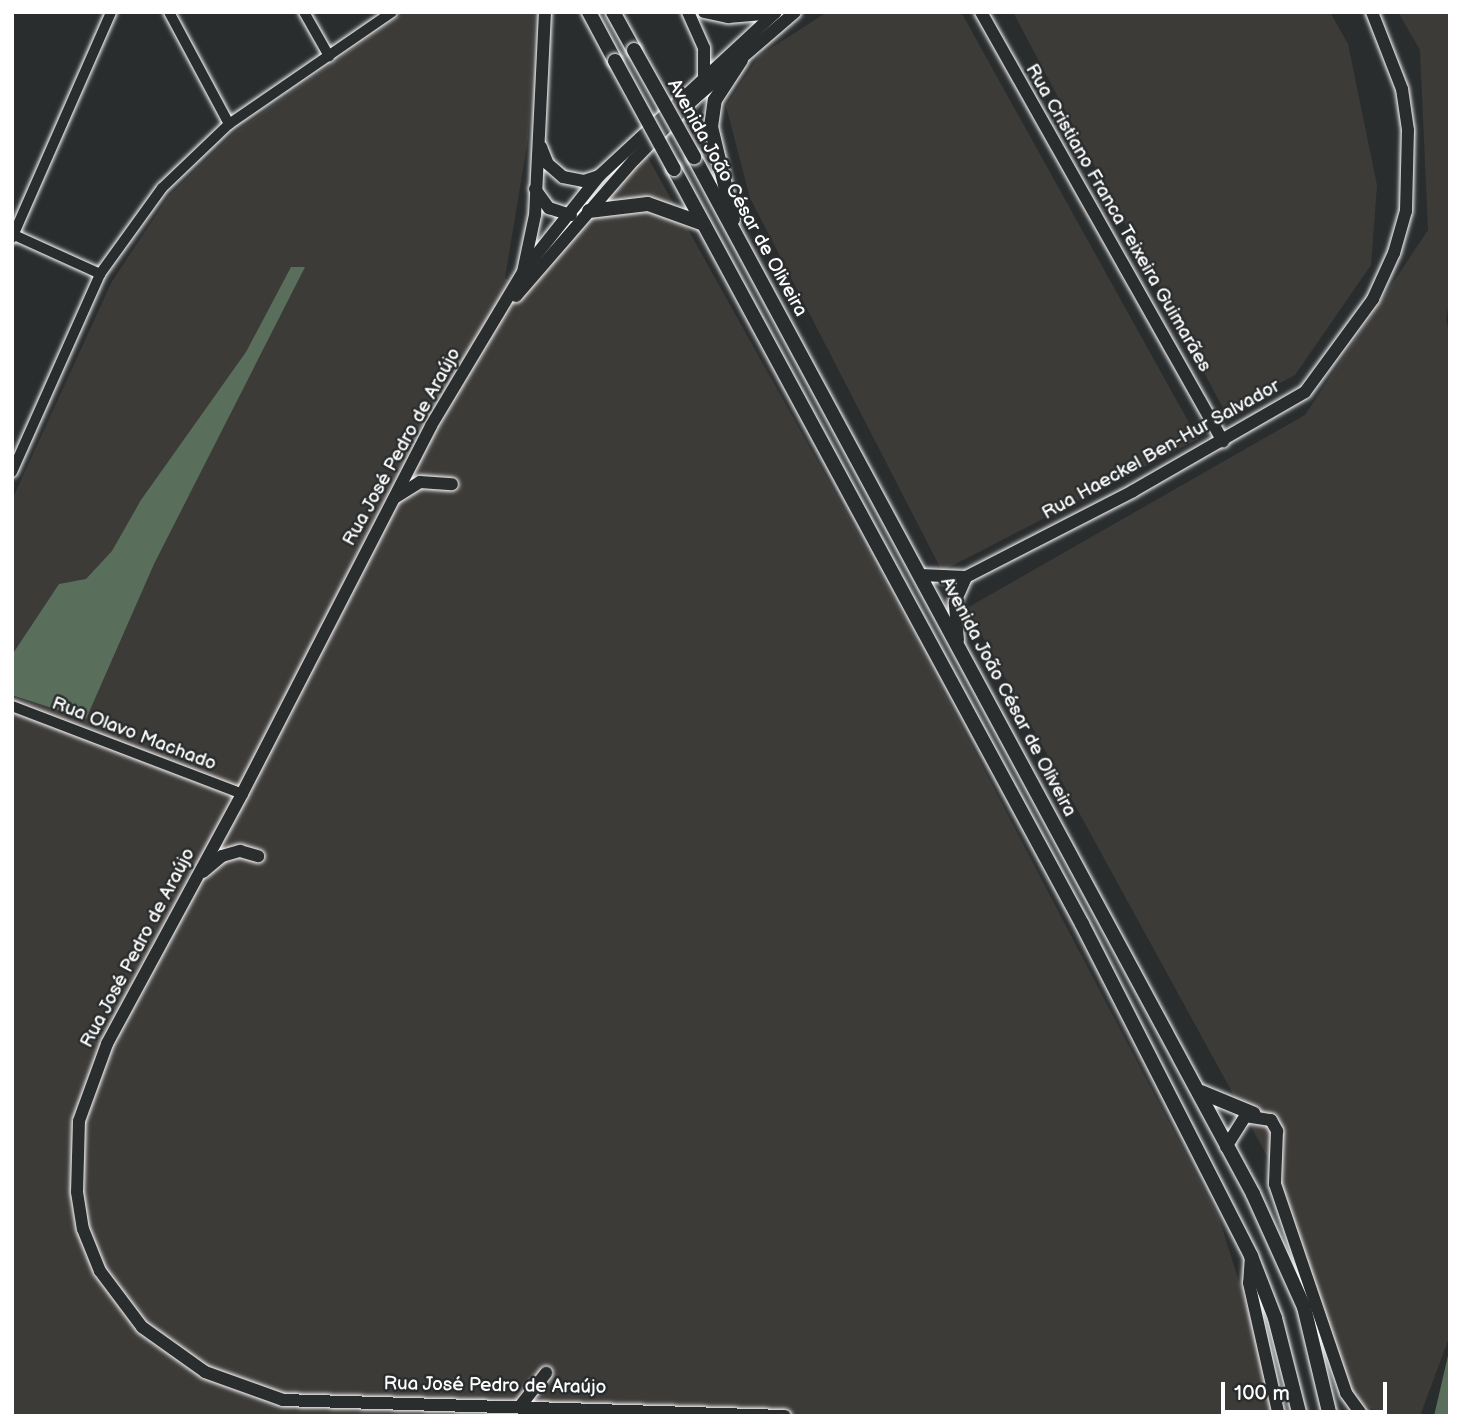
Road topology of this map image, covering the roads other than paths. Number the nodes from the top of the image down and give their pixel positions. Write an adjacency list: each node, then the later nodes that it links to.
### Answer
1 (111, 12): 25 (street)
2 (169, 12): 17 (street)
3 (304, 12): 14 (street)
4 (392, 12): 14 (street)
5 (545, 12): 19 (street, Rua José Pedro de Araújo)
6 (589, 12): 24 (main road, bridge)
7 (613, 12): 26 (main road, Avenida João César de Oliveira, bridge)
8 (688, 12): 16 (street)
9 (704, 12): 10 (street)
10 (776, 12): 16 (street)
11 (795, 12): 15 (street)
12 (981, 12): 30 (street, Rua Cristiano Franca Teixeira Guimarães)
13 (1372, 12): 30 (street, Rua Haeckel Ben-Hur Salvador)
14 (329, 56): 17 (street)
15 (741, 60): 18 (street); 26 (main road)
16 (706, 72): 18 (street); 20 (street)
17 (229, 124): 28 (street)
18 (667, 128): 22 (street, Rua José Pedro de Araújo)
19 (539, 139): 20 (street); 21 (street, Rua José Pedro de Araújo)
20 (599, 176): 23 (street)
21 (535, 188): 23 (street); 27 (street, Rua José Pedro de Araújo)
22 (589, 211): 23 (street); 24 (main road); 29 (street, Rua José Pedro de Araújo)
23 (566, 215): 27 (street)
24 (704, 224): 44 (main road)
25 (13, 236): 28 (street)
26 (739, 240): 34 (main road, Avenida João César de Oliveira)
27 (523, 272): 29 (street, Rua José Pedro de Araújo)
28 (100, 274): 31 (street)
29 (500, 312): 33 (street, Rua José Pedro de Araújo)
30 (1223, 442): 35 (street, Rua Haeckel Ben-Hur Salvador)
31 (12, 472)
32 (452, 484): 33 (street)
33 (393, 499): 38 (street, Rua José Pedro de Araújo)
34 (921, 575): 35 (street); 36 (main road, Avenida João César de Oliveira)
35 (966, 577): 36 (street)
36 (961, 650): 41 (main road, Avenida João César de Oliveira)
37 (12, 706): 38 (street, Rua Olavo Machado)
38 (242, 794): 40 (street, Rua José Pedro de Araújo)
39 (258, 856): 40 (street)
40 (198, 876): 46 (street, Rua José Pedro de Araújo)
41 (1201, 1092): 42 (main road); 43 (main road, Avenida João César de Oliveira)
42 (1254, 1114): 43 (street); 51 (street)
43 (1226, 1147): 50 (main road, Avenida João César de Oliveira)
44 (1251, 1256): 48 (street); 49 (main road)
45 (546, 1373): 46 (street)
46 (521, 1405): 47 (street, Rua José Pedro de Araújo)
47 (785, 1416)
48 (1279, 1416)
49 (1300, 1416)
50 (1329, 1416)
51 (1363, 1416)

